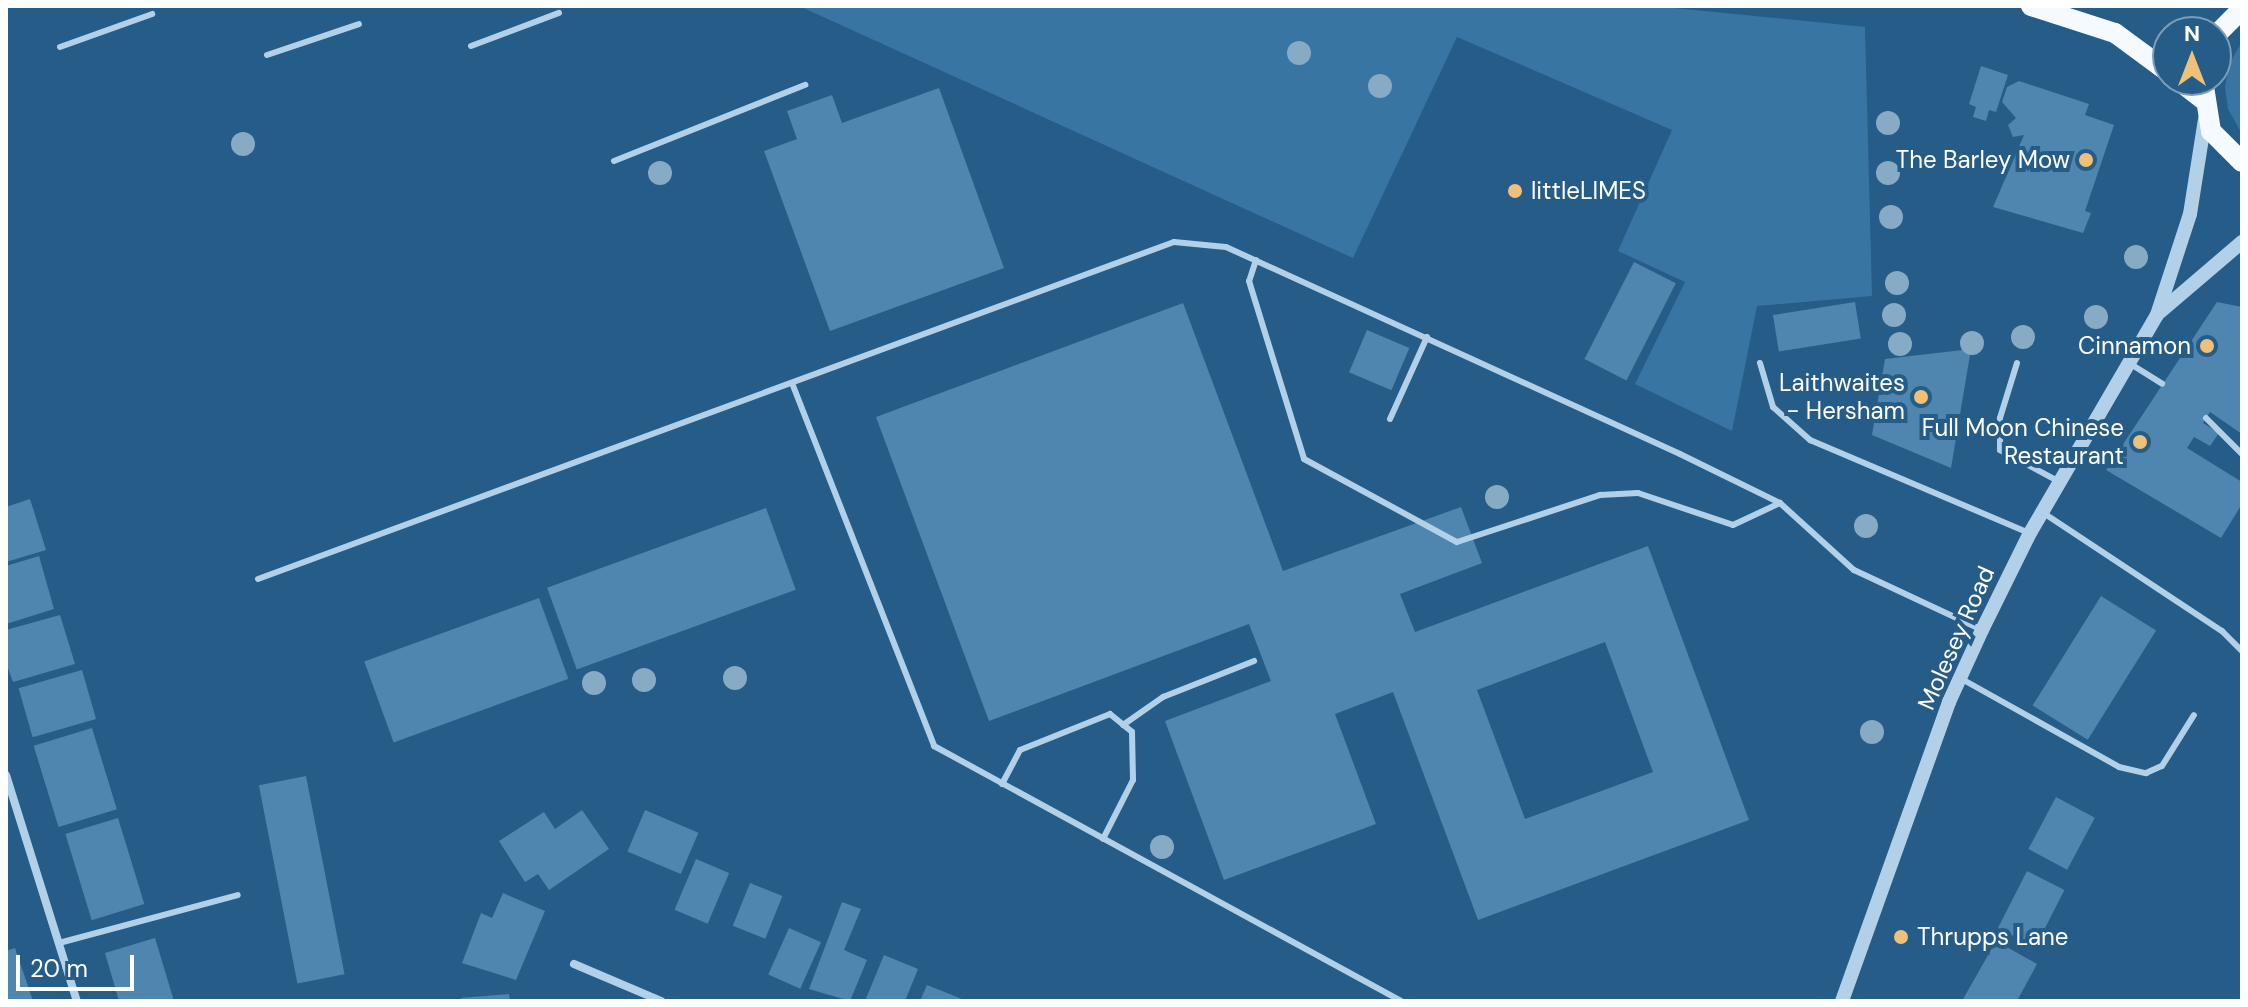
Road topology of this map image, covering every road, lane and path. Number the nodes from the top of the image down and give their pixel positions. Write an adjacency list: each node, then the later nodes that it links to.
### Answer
1 (2031, 6): 8 (main road)
2 (559, 13): 5 (lane)
3 (152, 14): 6 (lane)
4 (359, 24): 7 (lane)
5 (471, 46)
6 (60, 47)
7 (267, 55)
8 (2152, 60)
9 (805, 85): 11 (lane)
10 (2203, 99): 12 (main road); 15 (street, Molesey Road)
11 (614, 161)
12 (2242, 162)
13 (2242, 242): 15 (street, Molesey Road)
14 (1256, 260): 16 (lane); 20 (lane); 26 (lane)
15 (2157, 315): 19 (street, Molesey Road)
16 (1427, 337): 23 (lane); 26 (lane)
17 (1760, 363): 28 (lane)
18 (2017, 363): 25 (lane)
19 (2129, 363): 21 (lane); 25 (street, Molesey Road)
20 (792, 383): 29 (lane); 37 (lane)
21 (2162, 384)
22 (2206, 418): 24 (lane)
23 (1390, 419)
24 (2242, 454)
25 (2060, 482): 27 (street, Molesey Road)
26 (1780, 503): 30 (lane)
27 (2042, 512): 28 (street, Molesey Road); 31 (lane)
28 (2030, 533): 30 (street, Molesey Road)
29 (258, 579)
30 (1982, 630): 33 (street, Molesey Road)
31 (2242, 651)
32 (1254, 661): 35 (lane)
33 (1960, 678): 34 (lane); 45 (street, Molesey Road)
34 (2194, 715)
35 (1123, 725): 37 (lane); 38 (lane)
36 (6, 775): 40 (street)
37 (1002, 784): 38 (lane)
38 (1103, 839): 44 (lane)
39 (238, 895): 40 (lane)
40 (59, 943): 42 (street)
41 (574, 964): 43 (street)
42 (77, 1001)
43 (661, 1001)
44 (1401, 1001)
45 (1842, 1001)

